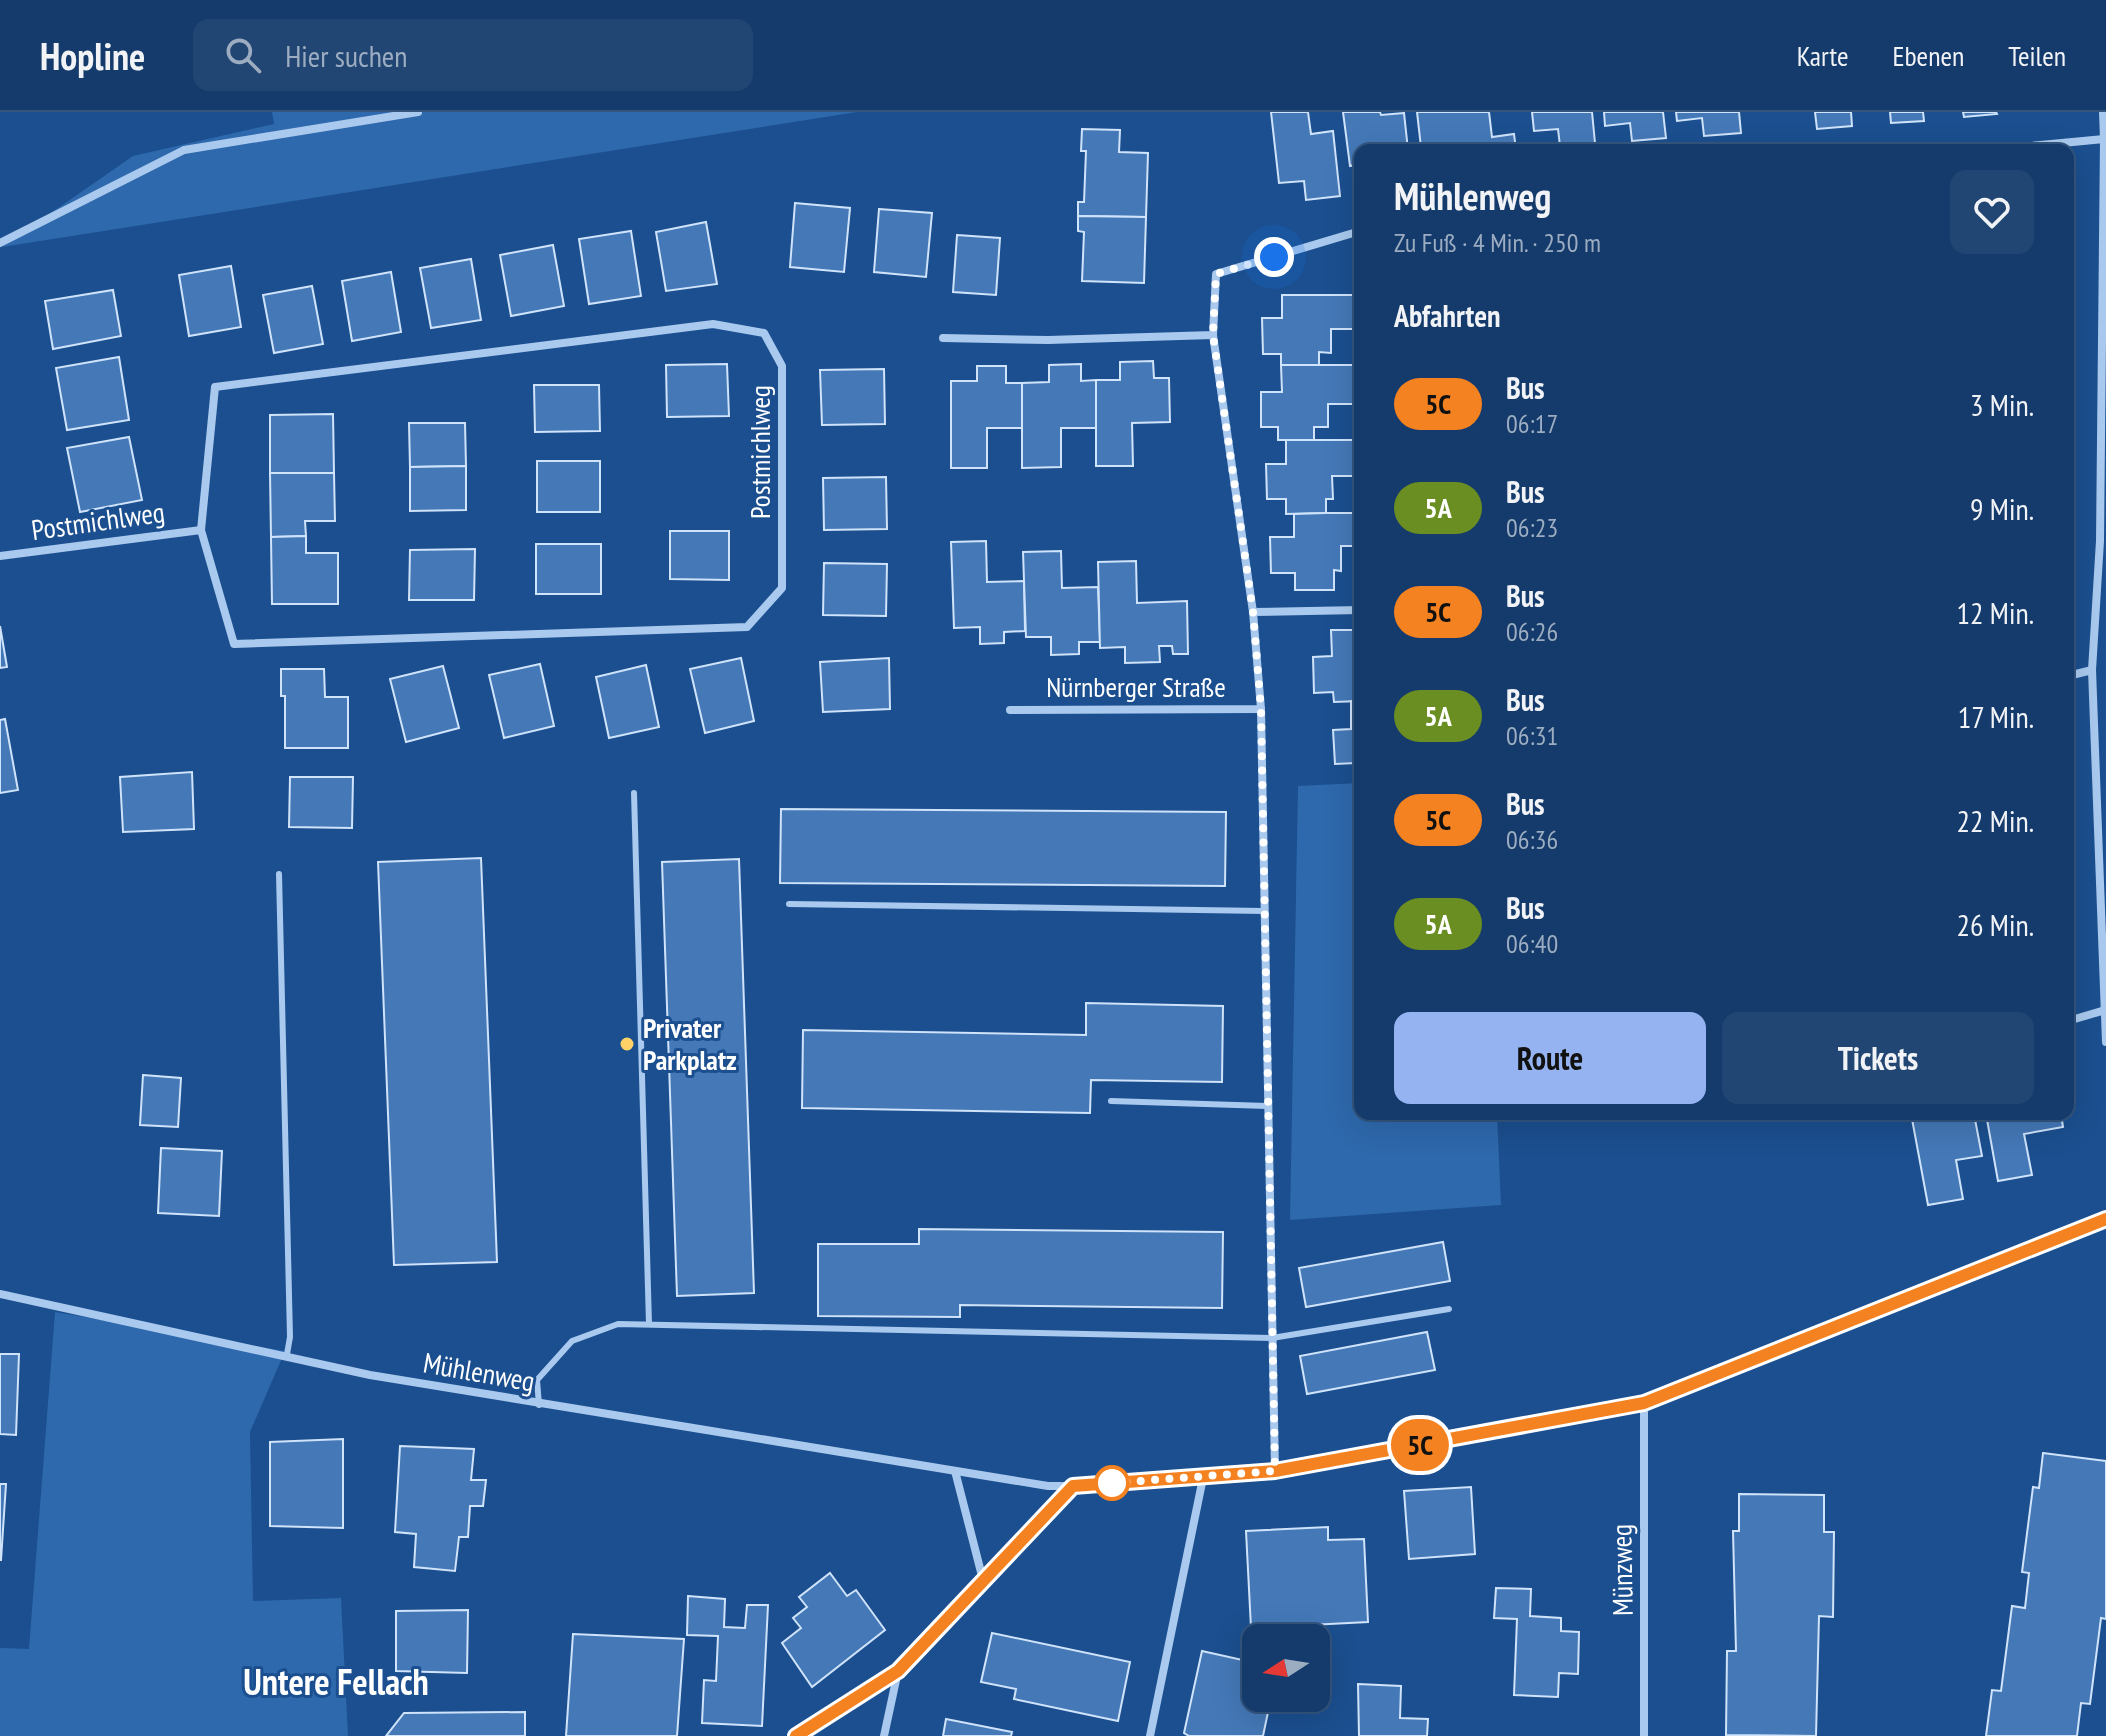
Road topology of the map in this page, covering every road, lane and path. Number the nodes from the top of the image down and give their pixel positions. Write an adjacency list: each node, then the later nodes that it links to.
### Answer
1 (418, 112): 6 (street)
2 (2103, 112): 3 (street)
3 (2104, 139): 4 (street); 13 (street)
4 (2052, 144)
5 (1354, 233): 7 (street, Nürnberger Straße)
6 (0, 243)
7 (1213, 335): 8 (street); 12 (street, Nürnberger Straße)
8 (943, 338)
9 (201, 530): 9 (street, Postmichlweg); 10 (street, Postmichlweg)
10 (0, 556)
11 (1354, 610): 12 (street)
12 (1253, 612): 15 (street, Nürnberger Straße)
13 (2092, 670): 14 (street); 21 (street)
14 (2074, 674)
15 (1261, 709): 16 (street, Nürnberger Straße); 20 (street)
16 (1010, 710)
17 (634, 793): 29 (lane)
18 (279, 874): 31 (lane)
19 (789, 904): 20 (lane)
20 (1264, 911): 25 (street)
21 (2105, 1010): 22 (street); 23 (street)
22 (2074, 1019)
23 (2106, 1042)
24 (1111, 1101): 25 (lane)
25 (1267, 1106): 30 (street)
26 (2106, 1219): 32 (street, Mühlenweg)
27 (0, 1294): 31 (street, Mühlenweg)
28 (1449, 1309): 30 (lane)
29 (649, 1324): 30 (lane); 33 (lane)
30 (1272, 1338): 35 (street)
31 (287, 1354): 33 (street, Mühlenweg)
32 (1644, 1403): 35 (street, Mühlenweg); 43 (street, Münzweg)
33 (539, 1405): 34 (street, Mühlenweg)
34 (955, 1471): 37 (street, Mühlenweg); 38 (street)
35 (1275, 1471): 36 (street, Mühlenweg)
36 (1203, 1478): 37 (street, Mühlenweg); 42 (street)
37 (1073, 1486): 38 (street)
38 (983, 1580): 39 (street)
39 (898, 1671): 40 (street); 41 (street)
40 (796, 1736)
41 (884, 1736)
42 (1150, 1736)
43 (1644, 1736)

